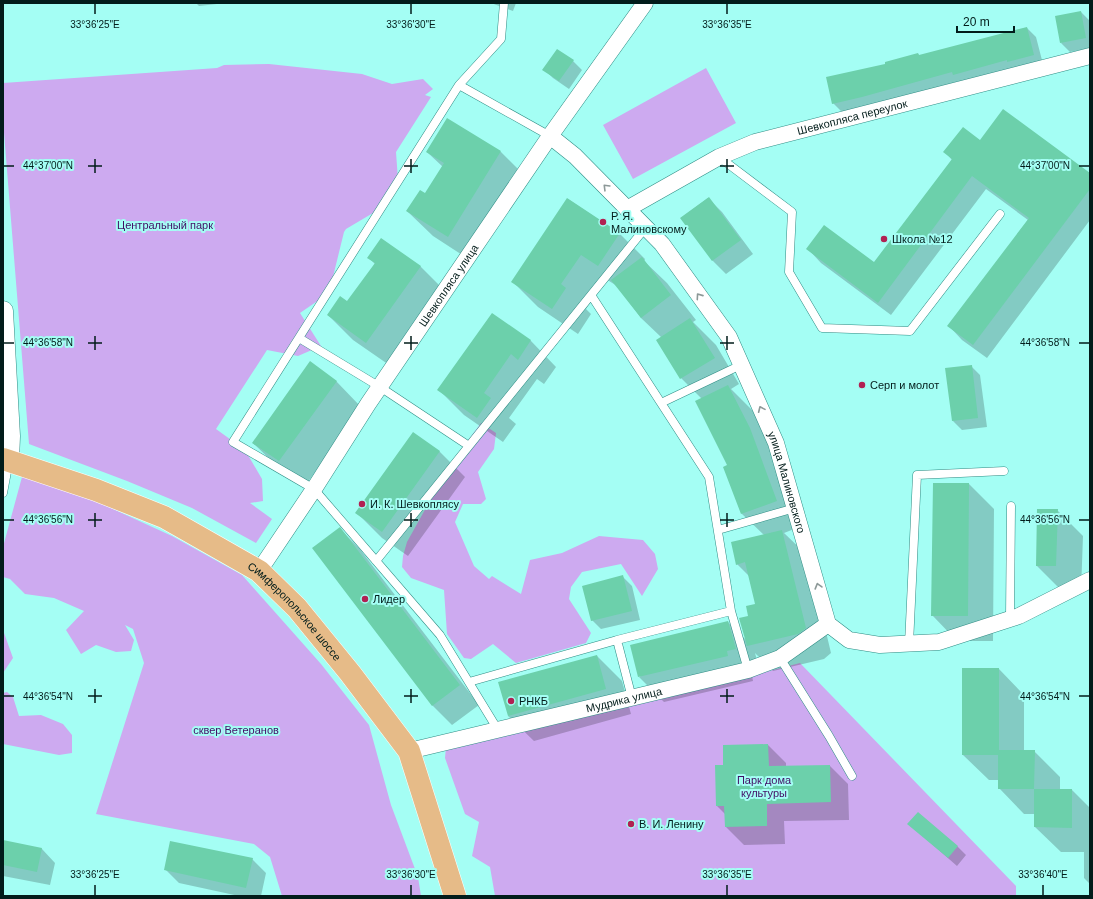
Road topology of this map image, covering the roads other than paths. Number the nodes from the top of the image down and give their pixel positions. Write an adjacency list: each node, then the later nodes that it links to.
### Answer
1 (504, 3): 4 (lane)
2 (645, 3): 5 (street, Шевкопляса улица)
3 (1090, 56): 6 (street, Шевкопляса переулок)
4 (459, 86): 5 (lane); 12 (lane)
5 (550, 136): 7 (street, улица Малиновского, one-way to 5); 14 (street, Шевкопляса улица)
6 (719, 157): 7 (street, Шевкопляса переулок); 8 (lane)
7 (627, 209): 9 (street, улица Малиновского)
8 (1000, 214)
9 (646, 227): 10 (lane); 13 (street, улица Малиновского, one-way to 9)
10 (591, 295): 15 (lane); 16 (lane)
11 (3, 311): 17 (street)
12 (299, 338): 14 (lane); 19 (lane)
13 (741, 365): 15 (lane); 22 (street, улица Малиновского, one-way to 13)
14 (380, 387): 16 (lane); 19 (street, Шевкопляса улица)
15 (661, 404): 23 (lane)
16 (469, 446): 24 (lane)
17 (6, 460): 20 (lane); 25 (main road, Симферопольское шоссе)
18 (1004, 471): 31 (lane)
19 (314, 489): 24 (lane); 25 (street, Шевкопляса улица)
20 (3, 493)
21 (1011, 506): 28 (lane)
22 (795, 508): 23 (lane); 29 (street, улица Малиновского, one-way to 22)
23 (718, 530): 27 (lane)
24 (376, 561): 34 (lane)
25 (259, 571): 37 (main road, Симферопольское шоссе)
26 (1090, 580): 28 (street)
27 (731, 611): 30 (lane); 33 (lane)
28 (1010, 618): 31 (street)
29 (828, 624): 31 (street); 32 (street, Мудрика улица)
30 (617, 640): 34 (lane); 35 (lane)
31 (909, 644)
32 (780, 658): 33 (street, Мудрика улица); 38 (lane)
33 (748, 670): 35 (street, Мудрика улица)
34 (469, 682): 36 (lane)
35 (632, 698): 36 (street, Мудрика улица)
36 (498, 730): 37 (street, Мудрика улица)
37 (409, 751): 39 (main road, Симферопольское шоссе)
38 (852, 776)
39 (455, 896)

